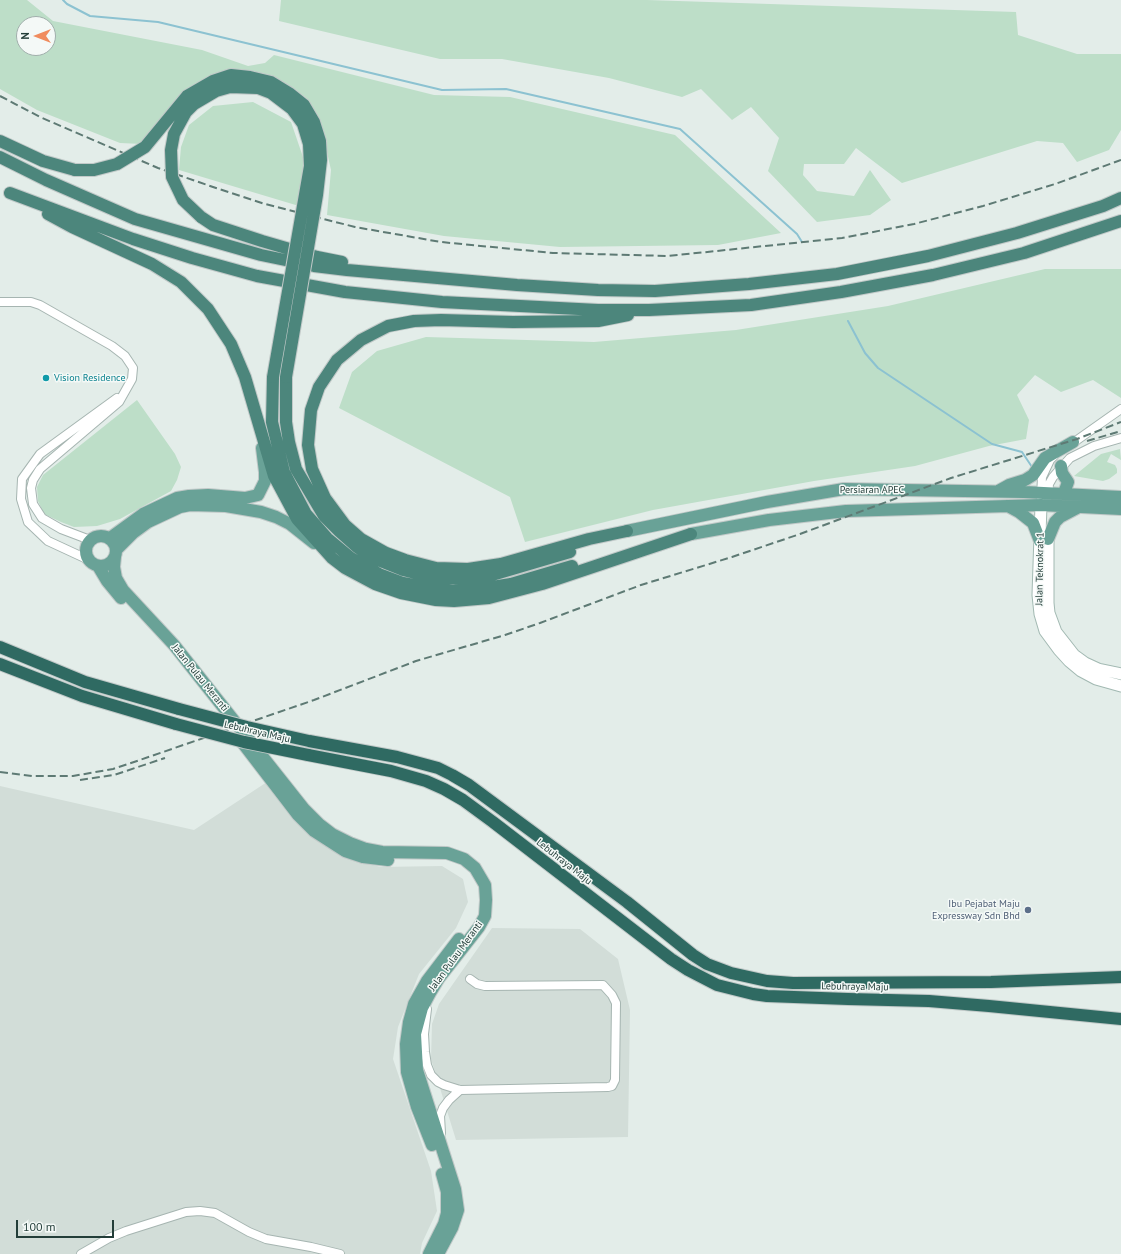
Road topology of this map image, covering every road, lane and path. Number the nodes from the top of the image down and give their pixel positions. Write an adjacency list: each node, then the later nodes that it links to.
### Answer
1 (0, 141): 23 (highway, bridge)
2 (0, 157): 6 (highway)
3 (5, 190): 8 (highway); 11 (highway)
4 (1121, 198): 6 (highway)
5 (1121, 221): 8 (highway)
6 (442, 278): 24 (highway, bridge)
7 (0, 302): 9 (street)
8 (649, 310): 23 (highway)
9 (123, 396): 26 (street); 30 (street)
10 (1121, 410): 13 (street)
11 (259, 426): 25 (main road); 29 (highway)
12 (1121, 438): 14 (street)
13 (1073, 442): 15 (main road); 16 (street)
14 (1061, 466): 16 (street); 17 (main road)
15 (998, 492): 16 (main road, Persiaran APEC); 23 (main road, Persiaran APEC)
16 (1044, 492): 17 (main road, Persiaran APEC); 20 (street)
17 (1064, 493): 18 (main road, Persiaran APEC)
18 (1121, 497)
19 (1007, 506): 20 (main road, Persiaran APEC); 24 (main road, Persiaran APEC); 27 (main road)
20 (1044, 506): 21 (main road, Persiaran APEC); 27 (main road, Jalan Teknokrat 1)
21 (1078, 508): 22 (main road, Persiaran APEC); 27 (main road)
22 (1121, 509)
23 (627, 531)
24 (691, 534): 29 (highway)
25 (110, 538): 26 (main road); 28 (main road)
26 (90, 540): 30 (main road)
27 (1044, 540): 33 (main road, Jalan Teknokrat 1); 34 (main road, Jalan Teknokrat 1)
28 (116, 554): 29 (main road); 30 (main road); 37 (main road, Jalan Pulau Meranti)
29 (332, 558)
30 (94, 563): 44 (main road, Jalan Pulau Meranti)
31 (0, 648): 35 (highway, Lebuhraya Maju, bridge)
32 (0, 664): 38 (highway, Lebuhraya Maju, bridge)
33 (1121, 674)
34 (1121, 686)
35 (1121, 978)
36 (470, 979): 39 (street)
37 (430, 993): 39 (street); 40 (main road, Jalan Pulau Meranti)
38 (1121, 1019)
39 (460, 1090): 40 (street)
40 (447, 1166): 41 (main road, Jalan Pulau Meranti)
41 (440, 1252)
42 (81, 1254): 43 (street)
43 (340, 1254)
44 (429, 1254)

